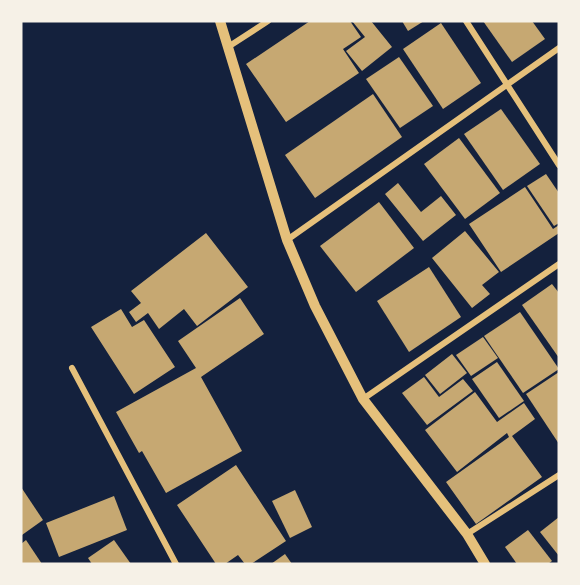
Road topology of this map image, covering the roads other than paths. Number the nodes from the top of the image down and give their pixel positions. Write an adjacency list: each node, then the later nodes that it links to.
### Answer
1 (220, 21): 4 (street)
2 (268, 21): 4 (street)
3 (466, 21): 6 (street)
4 (227, 47): 8 (street)
5 (559, 48): 6 (street)
6 (507, 85): 7 (street); 8 (street)
7 (559, 165)
8 (287, 240): 11 (street)
9 (559, 264): 11 (street)
10 (72, 368): 14 (street)
11 (363, 399): 13 (street)
12 (559, 474): 13 (street)
13 (467, 534): 15 (street)
14 (176, 564)
15 (485, 564)

